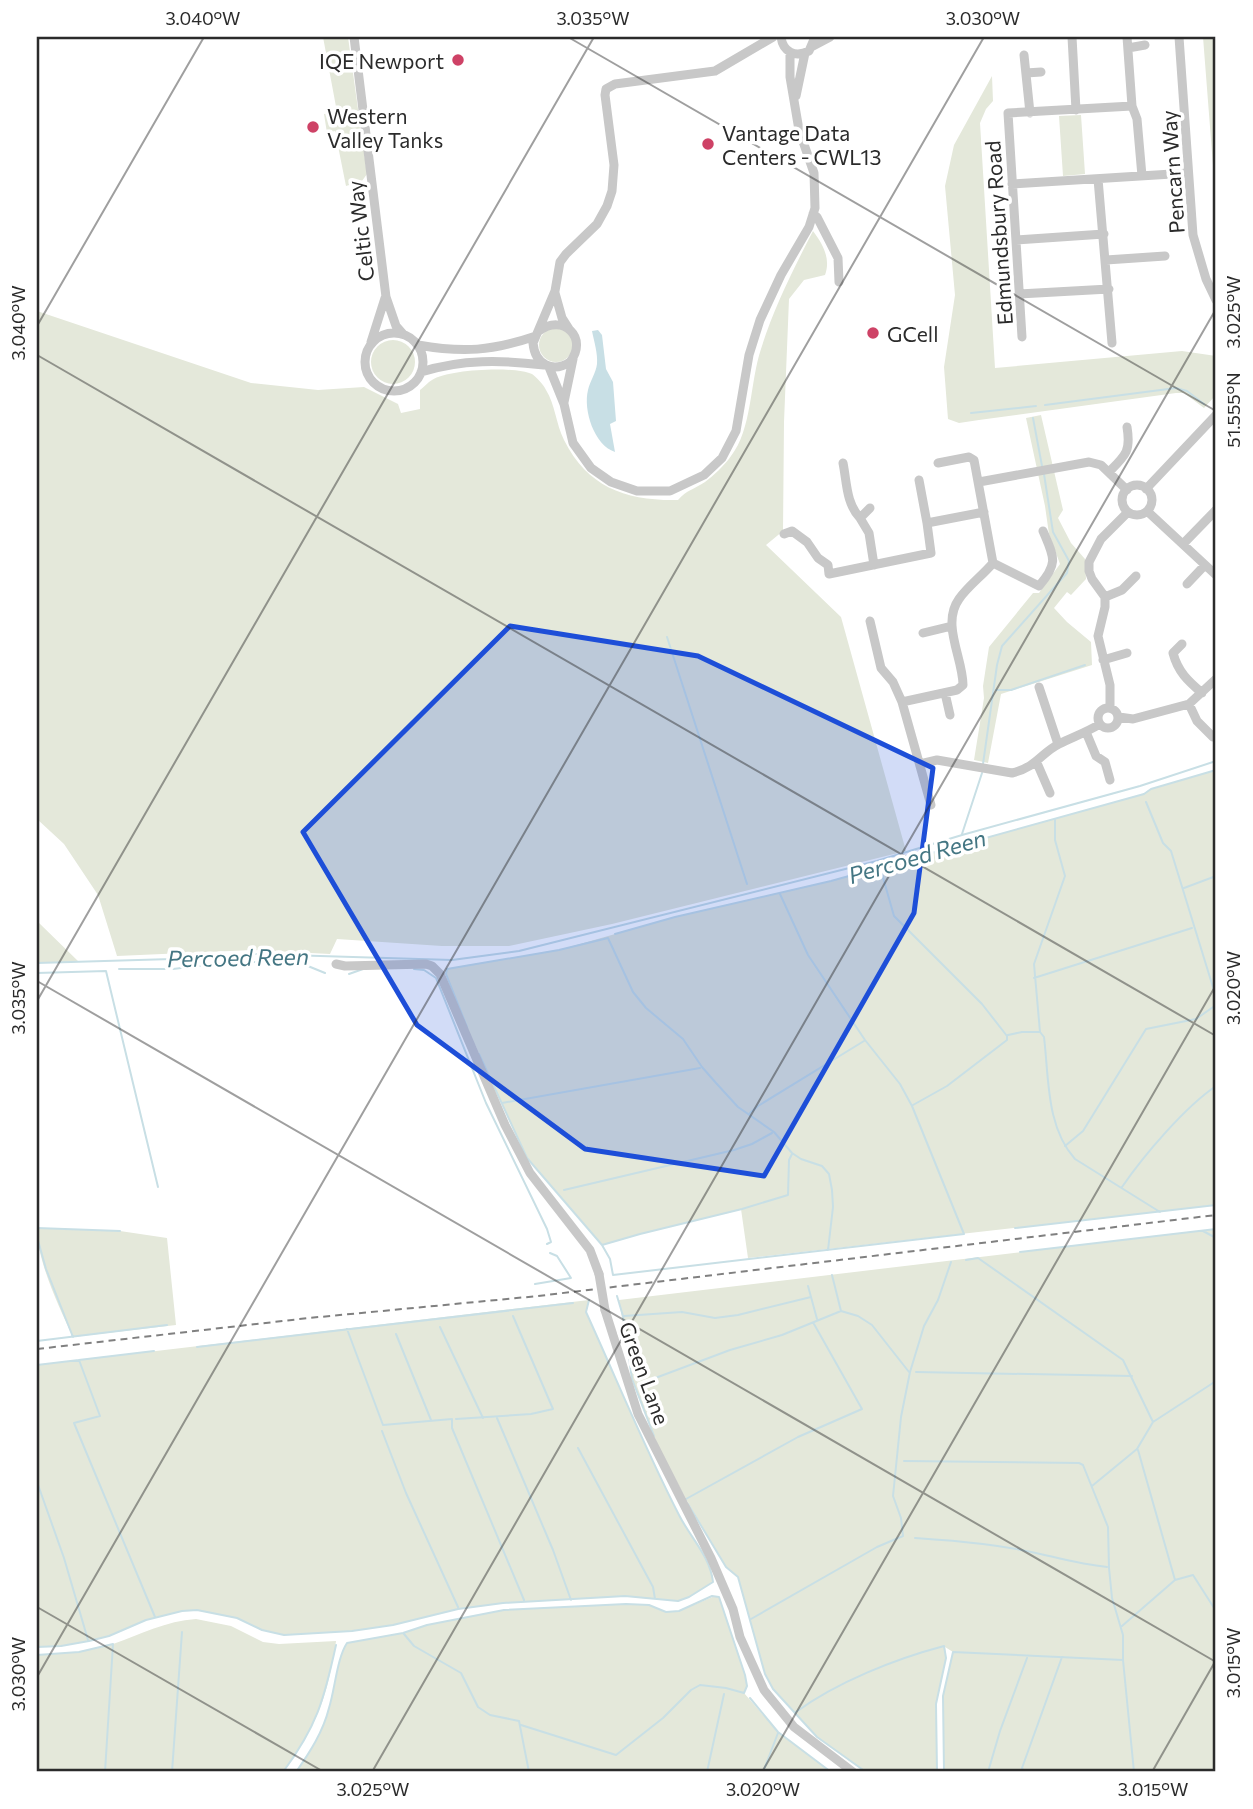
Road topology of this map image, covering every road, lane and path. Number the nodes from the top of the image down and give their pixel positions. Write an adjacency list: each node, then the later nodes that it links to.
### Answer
1 (354, 37): 31 (street, Celtic Way)
2 (830, 37): 7 (street)
3 (1072, 37): 16 (street)
4 (1128, 37): 9 (street)
5 (1179, 37): 18 (street, Pencarn Way)
6 (775, 40): 10 (street); 29 (street)
7 (811, 45): 10 (street); 14 (street)
8 (1145, 45): 9 (street)
9 (1128, 48): 15 (street)
10 (790, 53): 14 (street)
11 (1024, 55): 13 (street)
12 (1041, 72): 13 (street)
13 (1026, 73): 17 (street)
14 (795, 104): 22 (street)
15 (1132, 106): 16 (street, Edmundsbury Road); 19 (street)
16 (1076, 110): 17 (street, Edmundsbury Road)
17 (1030, 113): 21 (street, Edmundsbury Road)
18 (1188, 173): 19 (street); 32 (street, Pencarn Way)
19 (1142, 176): 20 (street)
20 (1098, 179): 21 (street); 23 (street)
21 (1012, 184): 24 (street, Edmundsbury Road)
22 (813, 214): 27 (street); 43 (street)
23 (1104, 234): 24 (street); 26 (street)
24 (1016, 240): 30 (street, Edmundsbury Road)
25 (1165, 256): 26 (street)
26 (1106, 260): 28 (street)
27 (839, 282)
28 (1109, 289): 30 (street); 37 (street)
29 (555, 291): 33 (street); 35 (street)
30 (1019, 294): 36 (street, Edmundsbury Road)
31 (386, 297): 34 (street, Celtic Way); 38 (street, Celtic Way)
32 (1216, 300)
33 (569, 329): 35 (street); 40 (street)
34 (403, 334): 38 (street); 39 (street, Celtic Way)
35 (537, 334): 39 (street, Celtic Way); 41 (street)
36 (1022, 337)
37 (1112, 343)
38 (370, 345): 42 (street, Celtic Way)
39 (418, 345): 42 (street)
40 (573, 359): 41 (street); 43 (street)
41 (547, 366): 42 (street, Celtic Way); 43 (street)
42 (421, 372)
43 (564, 404)
44 (1216, 415): 51 (street)
45 (1127, 427): 48 (street)
46 (843, 463): 58 (street)
47 (938, 463): 50 (street)
48 (1109, 471): 50 (street); 52 (street)
49 (919, 480): 59 (street)
50 (979, 482): 56 (street)
51 (1146, 489): 52 (street); 55 (street)
52 (1127, 490): 57 (street)
53 (870, 508): 58 (street)
54 (1216, 510): 62 (street)
55 (1147, 511): 57 (street); 62 (street)
56 (984, 512): 59 (street); 63 (street)
57 (1128, 512): 69 (street)
58 (860, 518): 64 (street)
59 (927, 523): 64 (street)
60 (1042, 531): 63 (street)
61 (784, 534): 64 (street)
62 (1183, 544): 65 (street)
63 (993, 563): 71 (street)
64 (874, 565)
65 (1205, 565): 66 (street); 68 (street)
66 (1216, 575)
67 (1136, 576): 69 (street)
68 (1187, 584)
69 (1105, 597): 75 (street)
70 (870, 621): 80 (street)
71 (952, 626): 72 (street); 78 (street)
72 (923, 633)
73 (1182, 644): 79 (street)
74 (1127, 653): 75 (street)
75 (1103, 660): 82 (street)
76 (1216, 679): 79 (street)
77 (1039, 687): 88 (street)
78 (945, 693): 80 (street); 83 (street)
79 (1202, 693): 81 (street)
80 (902, 702): 90 (street)
81 (1189, 704): 84 (street); 87 (street)
82 (1110, 708): 84 (street); 85 (street)
83 (950, 715)
84 (1119, 717): 85 (street)
85 (1100, 724): 86 (street)
86 (1086, 732): 88 (street); 91 (street)
87 (1213, 737)
88 (1058, 744): 89 (street)
89 (1037, 763): 90 (street); 92 (street)
90 (920, 764): 93 (street)
91 (1110, 780)
92 (1050, 793)
93 (931, 805)
94 (336, 964): 95 (street, Green Lane, bridge)
95 (853, 1772)

